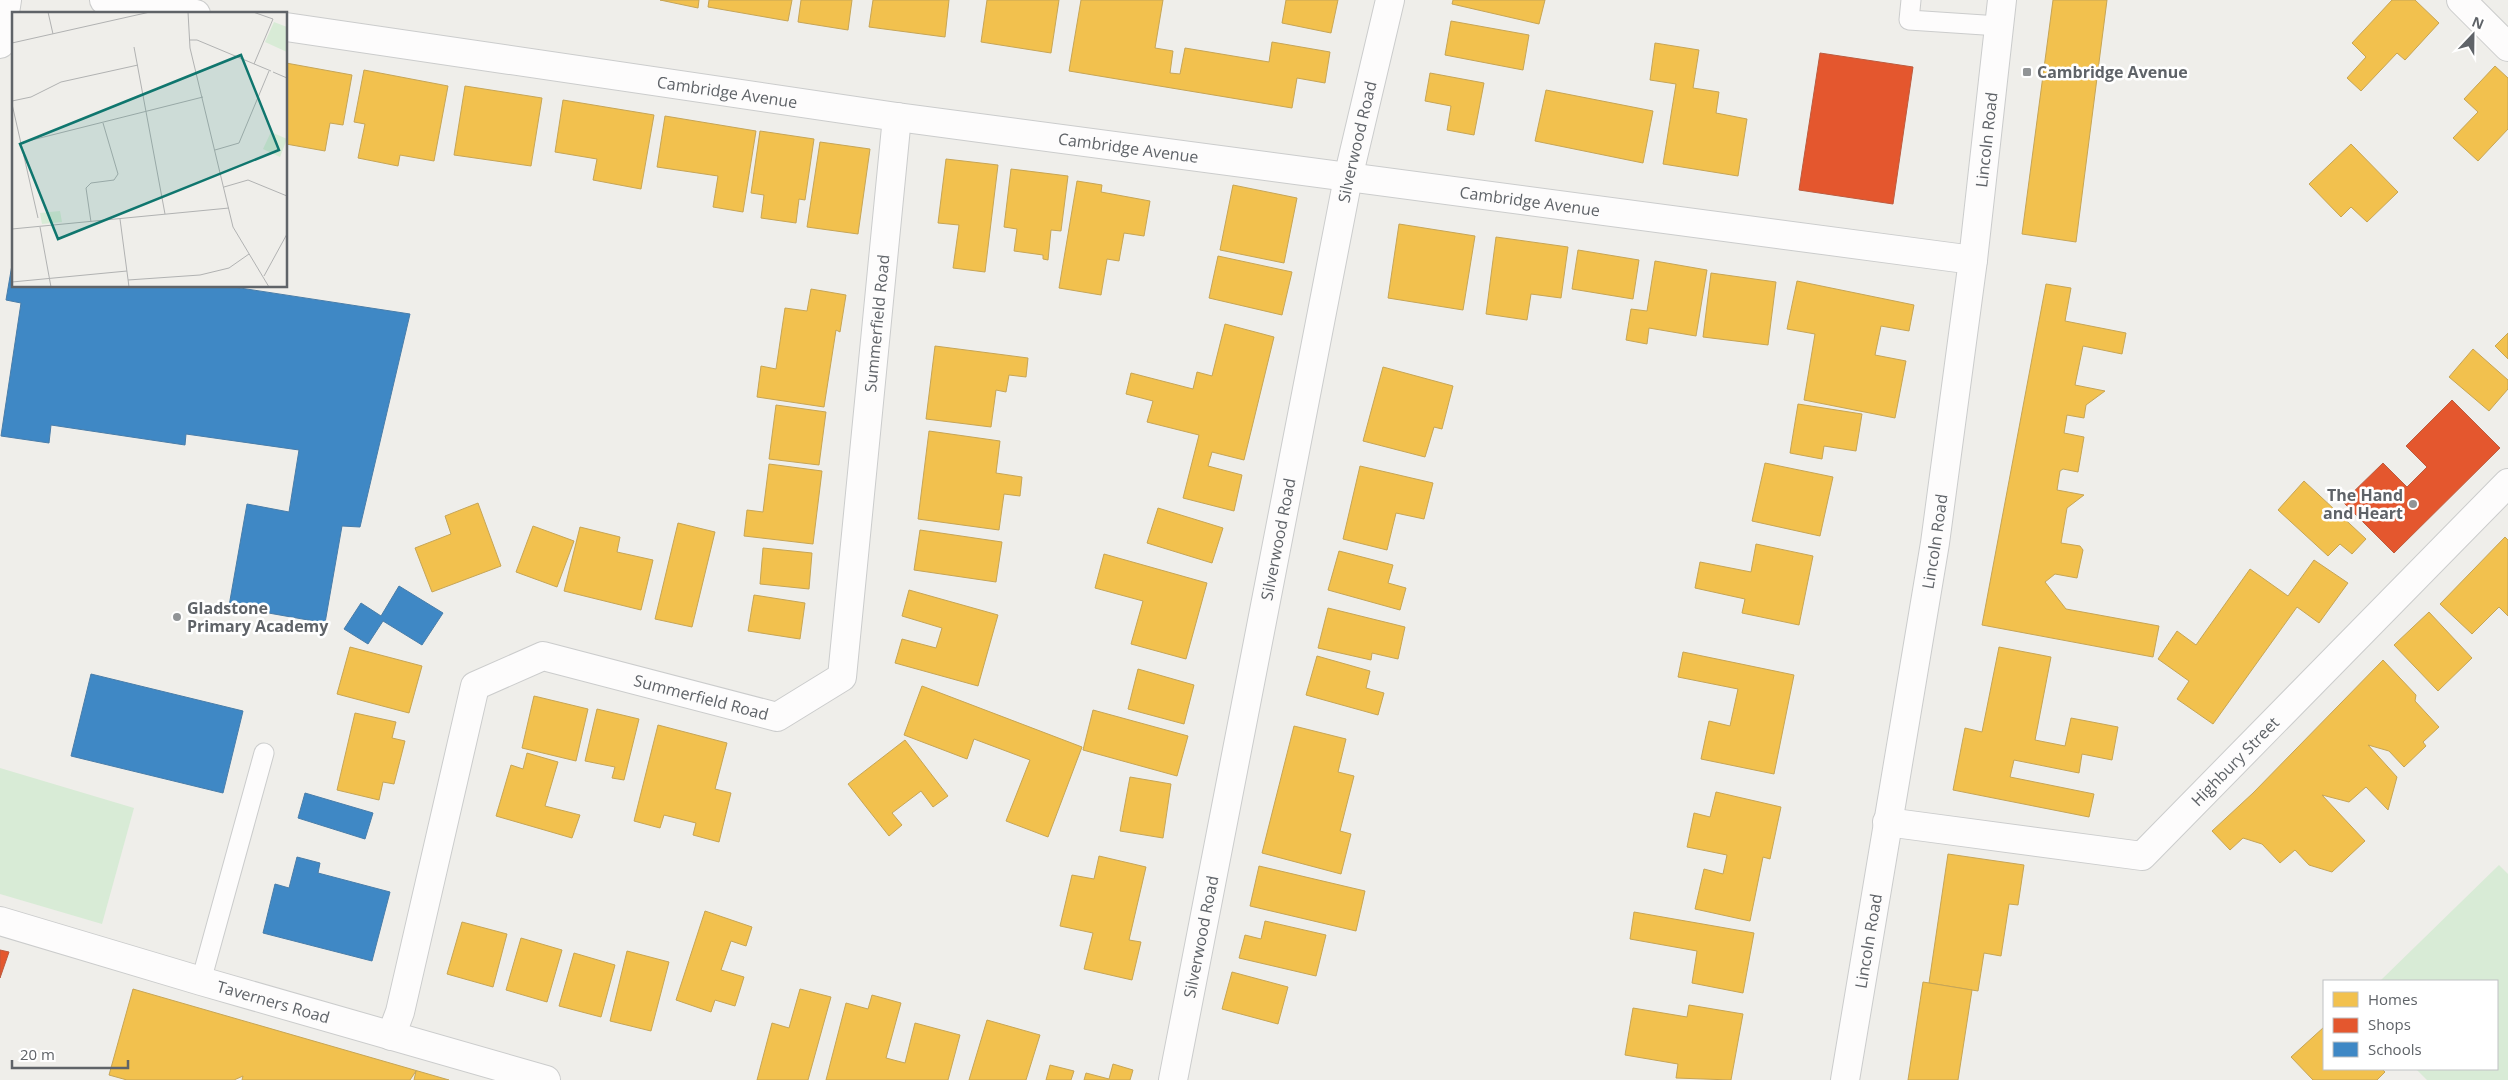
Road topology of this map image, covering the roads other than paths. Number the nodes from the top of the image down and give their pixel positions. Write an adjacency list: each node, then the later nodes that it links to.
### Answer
1 (7, 0): 9 (street)
2 (104, 0): 6 (street)
3 (1390, 0): 12 (street, Silverwood Road)
4 (1911, 0): 7 (lane)
5 (2460, 0): 10 (street)
6 (183, 12)
7 (2001, 13): 13 (street, Lincoln Road)
8 (288, 27): 11 (street, Cambridge Avenue)
9 (0, 44)
10 (2508, 47)
11 (897, 118): 12 (street, Cambridge Avenue); 19 (street, Summerfield Road)
12 (1348, 178): 13 (street, Cambridge Avenue); 21 (street, Silverwood Road)
13 (1973, 260): 16 (street, Lincoln Road)
14 (2508, 483): 16 (street, Highbury Street)
15 (264, 753): 18 (lane)
16 (1887, 822): 22 (street, Lincoln Road)
17 (0, 921): 18 (street, Taverners Road)
18 (201, 981): 19 (street, Taverners Road)
19 (391, 1036): 20 (street, Taverners Road)
20 (546, 1080)
21 (1173, 1080)
22 (1845, 1080)

